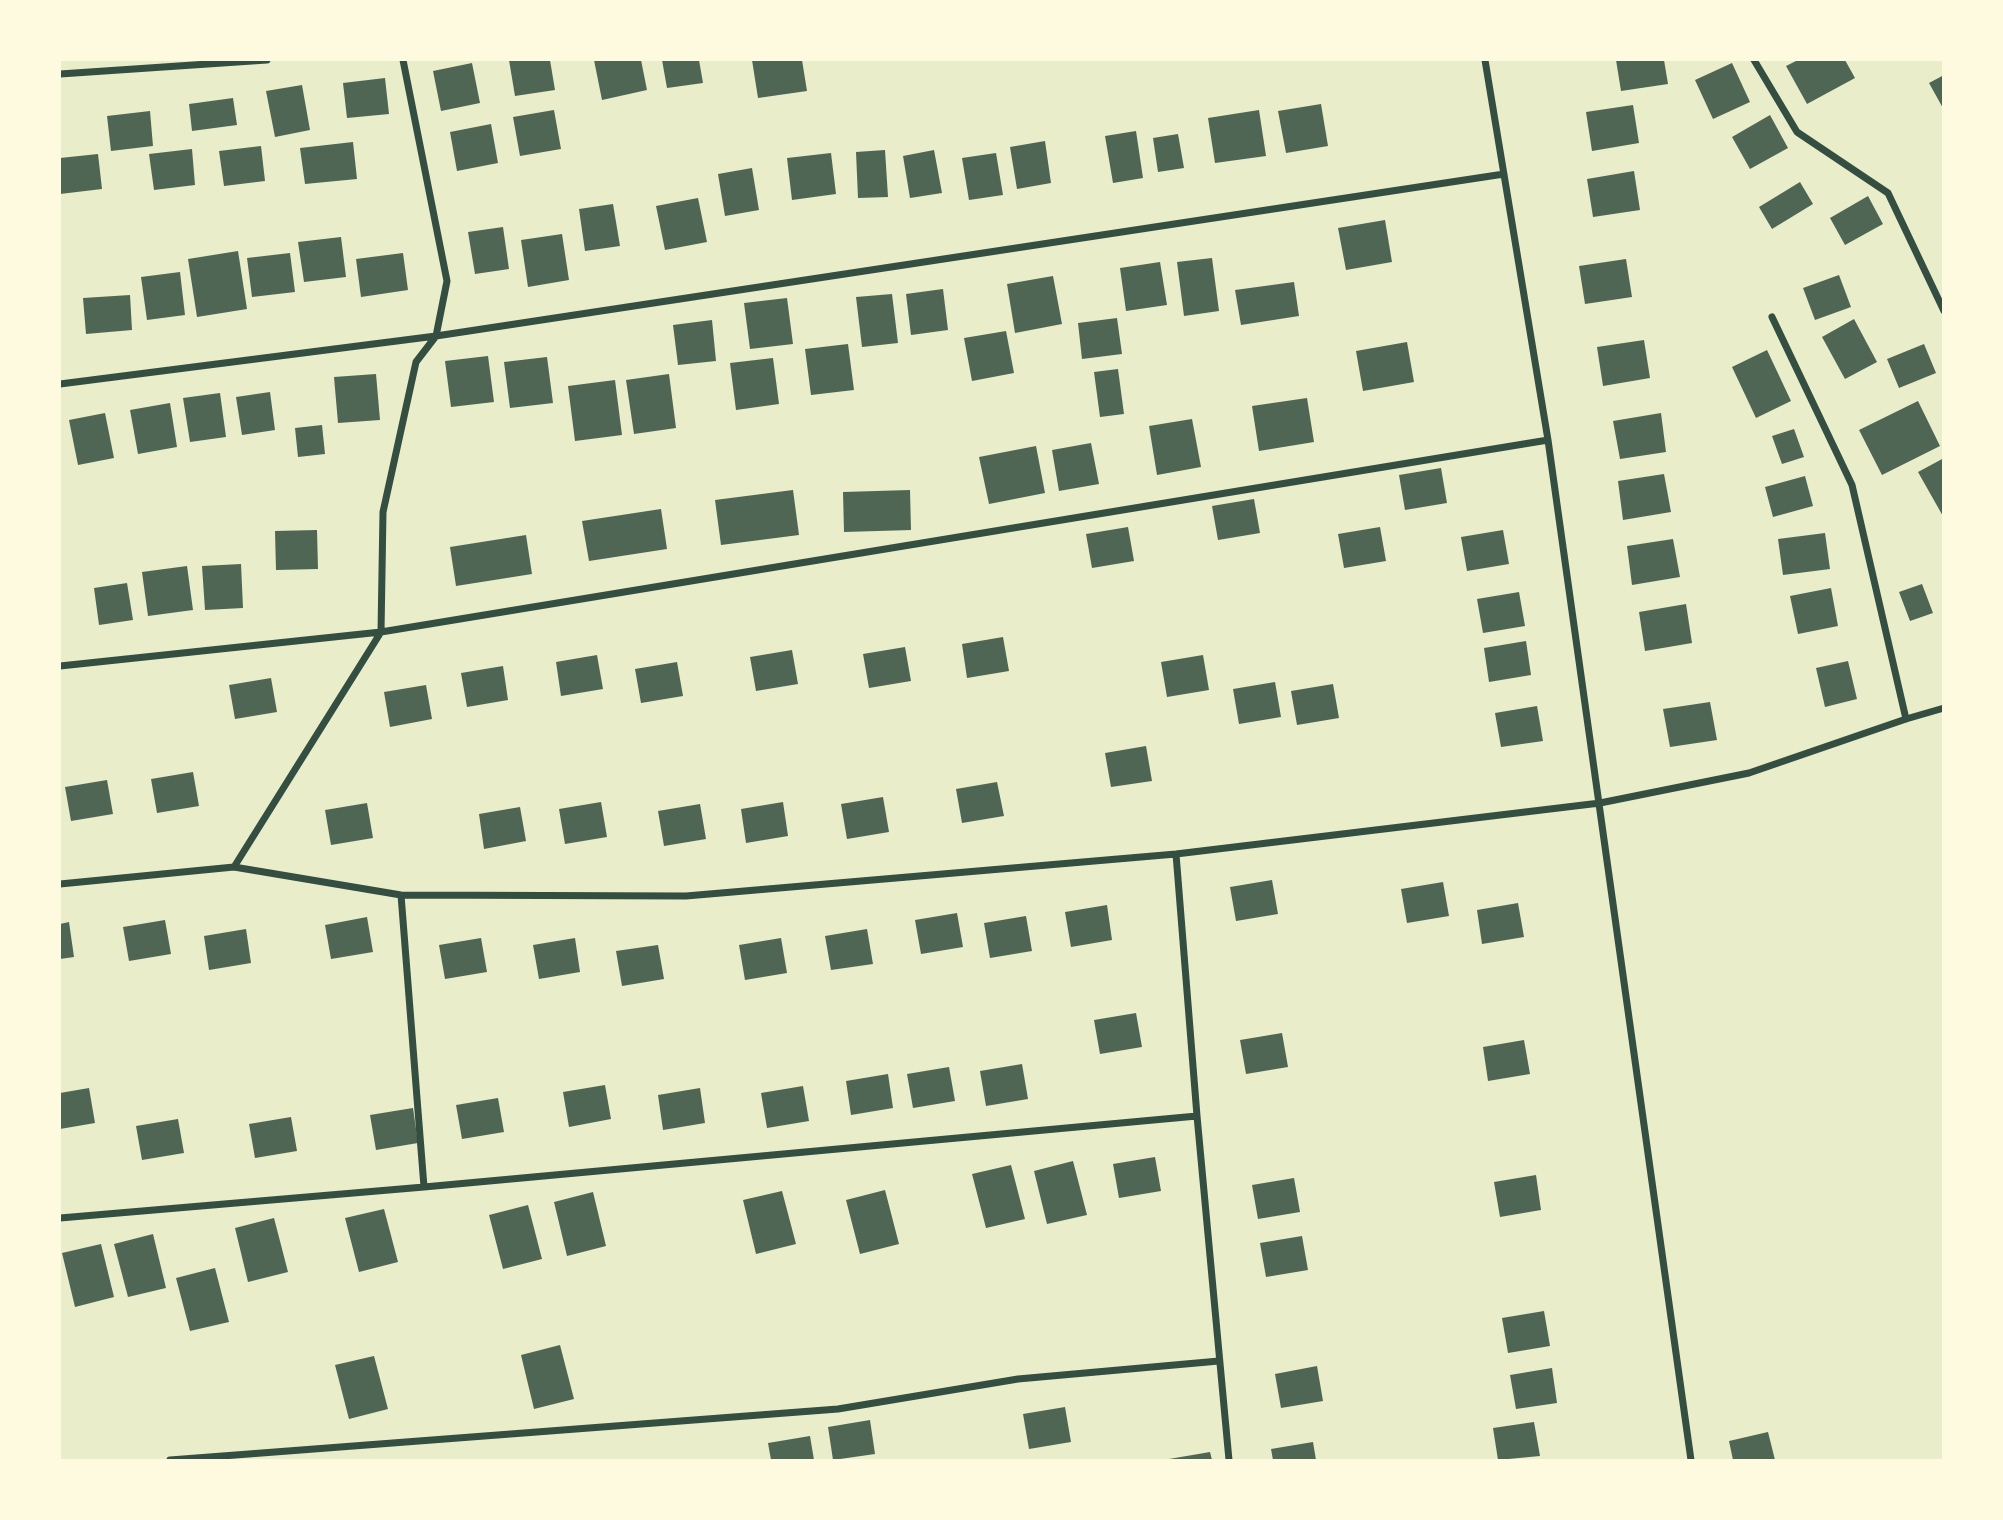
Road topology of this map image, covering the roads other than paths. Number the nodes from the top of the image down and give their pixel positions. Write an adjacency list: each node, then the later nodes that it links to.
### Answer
1 (267, 60): 5 (street)
2 (403, 60): 9 (street)
3 (1485, 60): 6 (street)
4 (1754, 60): 7 (street)
5 (60, 74)
6 (1504, 174): 9 (street); 11 (street)
7 (1944, 311)
8 (1772, 317): 15 (street)
9 (436, 335): 10 (street); 12 (street)
10 (60, 384)
11 (1548, 440): 12 (street); 16 (street)
12 (381, 632): 13 (street); 18 (street)
13 (60, 666)
14 (1944, 708): 15 (street)
15 (1906, 719): 16 (street)
16 (1600, 803): 17 (street); 27 (street)
17 (1176, 854): 20 (street); 21 (street)
18 (234, 867): 19 (street); 20 (street)
19 (60, 884)
20 (401, 895): 22 (street)
21 (1197, 1116): 22 (street); 24 (street)
22 (424, 1187): 23 (street)
23 (60, 1218)
24 (1219, 1362): 25 (street); 26 (street)
25 (170, 1461)
26 (1228, 1461)
27 (1692, 1461)

